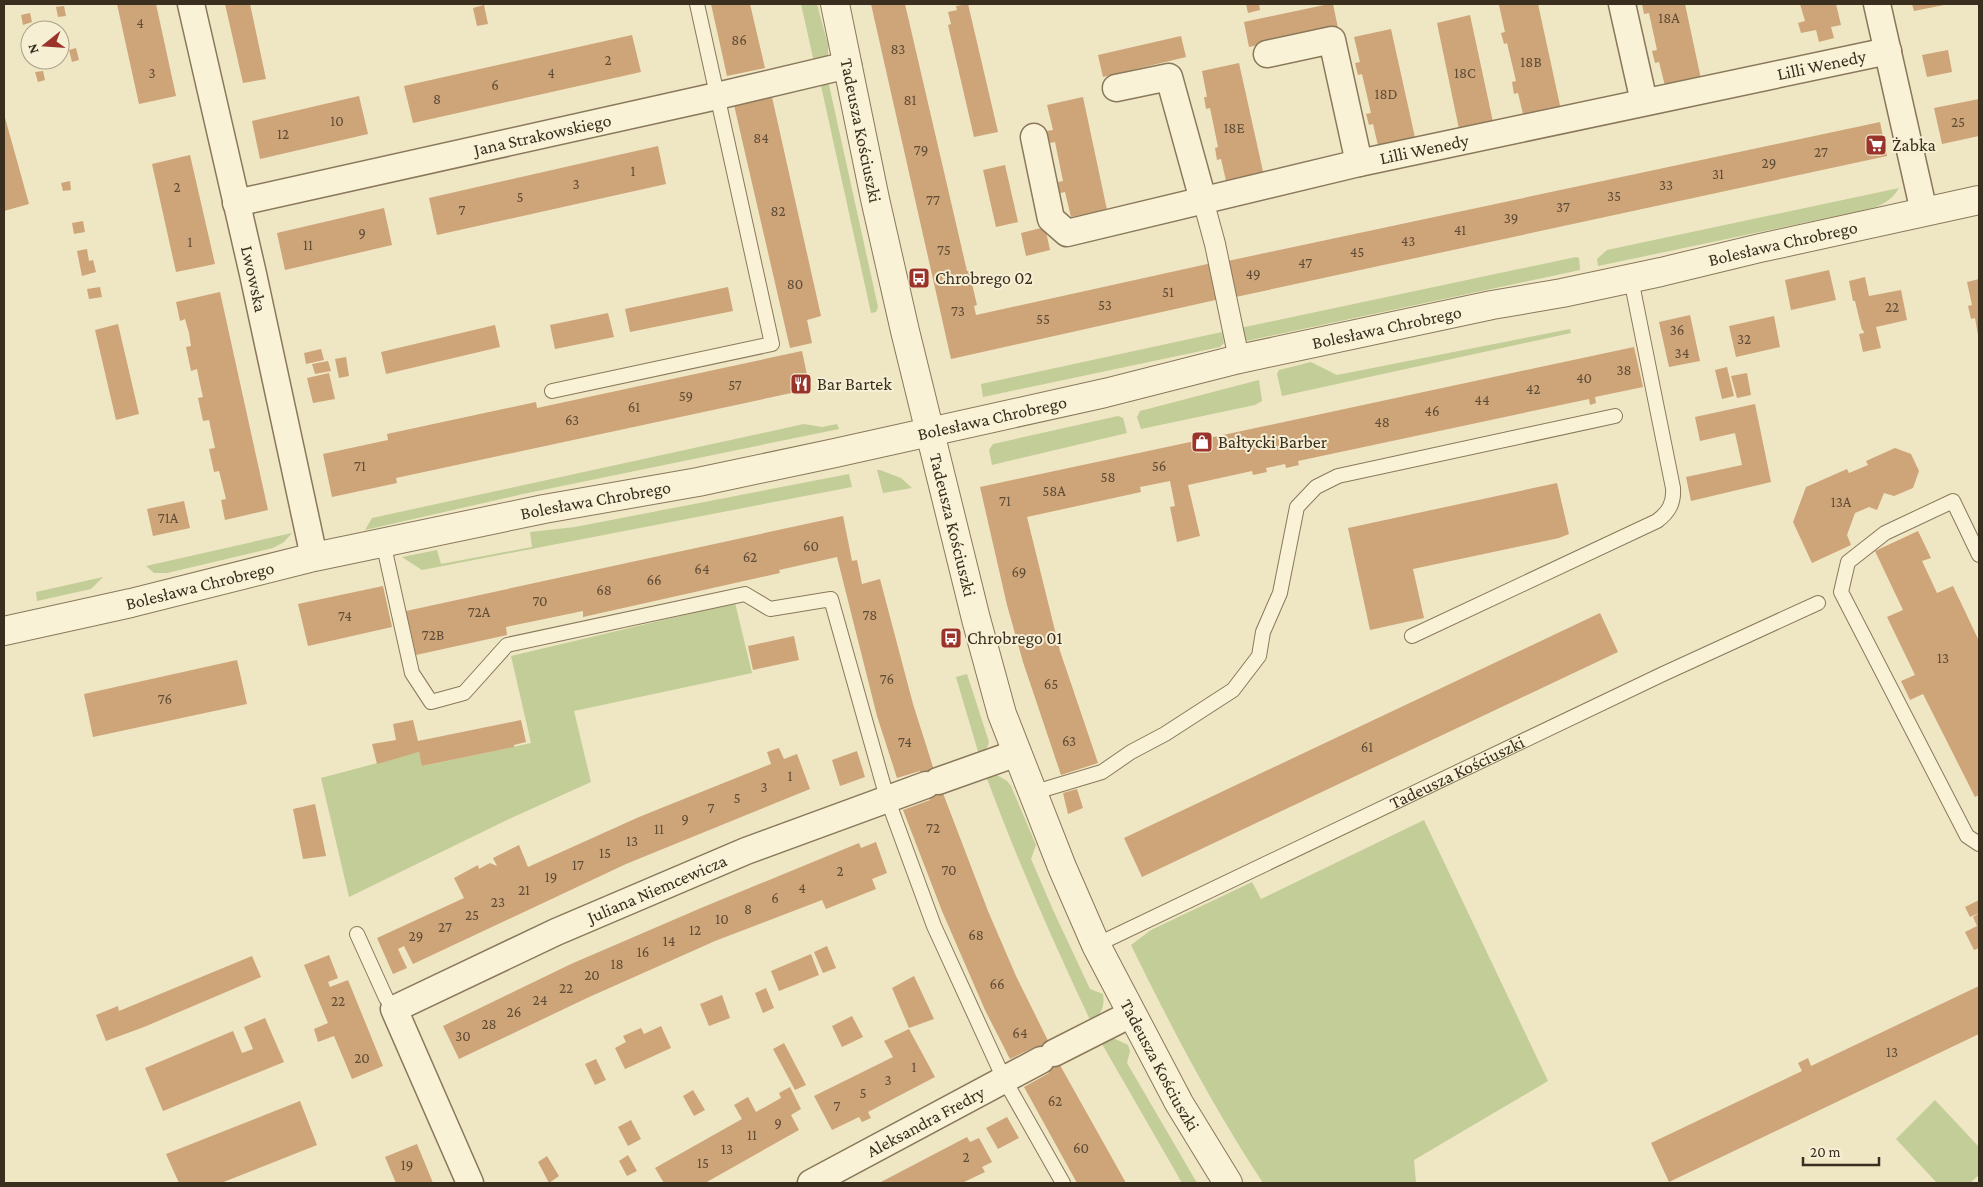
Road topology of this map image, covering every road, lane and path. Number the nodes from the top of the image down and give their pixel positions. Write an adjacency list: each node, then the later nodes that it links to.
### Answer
1 (191, 4): 16 (street, Lwowska)
2 (697, 4): 10 (lane)
3 (835, 4): 8 (street, Tadeusza Kościuszki)
4 (1622, 4): 11 (street)
5 (1877, 4): 6 (street, Lilli Wenedy)
6 (1888, 51): 11 (street, Lilli Wenedy); 17 (street, Lilli Wenedy)
7 (1267, 54): 13 (street)
8 (848, 65): 10 (street, Jana Strakowskiego); 22 (street, Tadeusza Kościuszki)
9 (1116, 88): 14 (street)
10 (718, 96): 16 (street, Jana Strakowskiego); 20 (lane)
11 (1644, 102): 13 (street, Lilli Wenedy)
12 (1034, 137): 14 (street, Lilli Wenedy)
13 (1359, 163): 14 (street, Lilli Wenedy)
14 (1204, 200): 19 (street)
15 (1979, 200): 17 (street, Bolesława Chrobrego)
16 (236, 203): 25 (street, Lwowska)
17 (1924, 212): 18 (street, Bolesława Chrobrego)
18 (1631, 279): 19 (street, Bolesława Chrobrego); 28 (lane)
19 (1239, 359): 22 (street, Bolesława Chrobrego)
20 (552, 391)
21 (1615, 416): 30 (lane)
22 (930, 431): 23 (street, Bolesława Chrobrego); 29 (street, Tadeusza Kościuszki)
23 (383, 542): 25 (street, Bolesława Chrobrego); 31 (lane)
24 (1979, 555): 32 (lane)
25 (314, 557): 27 (street, Bolesława Chrobrego)
26 (1818, 603): 34 (lane, Tadeusza Kościuszki)
27 (4, 631)
28 (1412, 636)
29 (1017, 753): 30 (street, Tadeusza Kościuszki); 31 (street, Juliana Niemcewicza)
30 (1032, 793): 34 (street, Tadeusza Kościuszki)
31 (888, 798): 35 (street, Juliana Niemcewicza); 37 (lane)
32 (1979, 844)
33 (357, 934): 35 (lane)
34 (1096, 945): 36 (street, Tadeusza Kościuszki)
35 (394, 1009): 38 (street)
36 (1131, 1014): 37 (street, Aleksandra Fredry); 41 (street, Tadeusza Kościuszki)
37 (1004, 1079): 39 (street, Aleksandra Fredry); 40 (lane)
38 (470, 1183)
39 (811, 1183)
40 (1063, 1183)
41 (1228, 1183)

